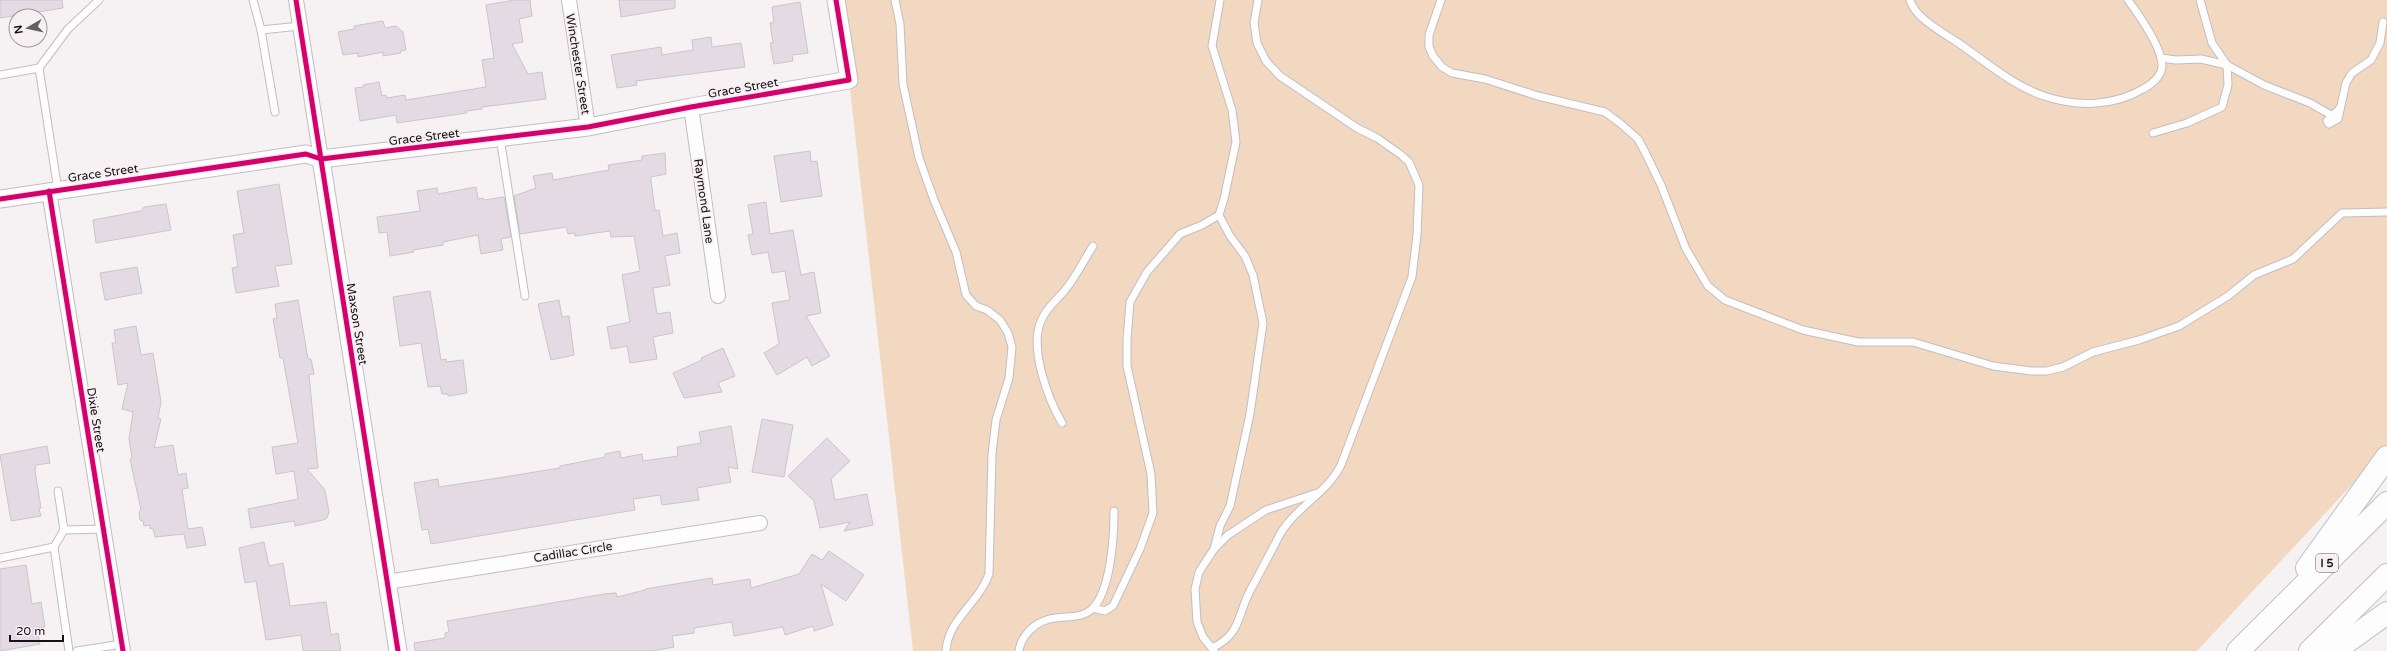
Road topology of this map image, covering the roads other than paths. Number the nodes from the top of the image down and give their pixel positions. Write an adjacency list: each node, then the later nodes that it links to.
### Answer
1 (99, 0): 18 (lane)
2 (253, 0): 15 (lane)
3 (296, 0): 14 (street, Maxson Street)
4 (569, 0): 22 (street, Winchester Street)
5 (836, 0): 20 (street, Grace Street)
6 (896, 0): 55 (lane)
7 (1220, 0): 29 (lane)
8 (1258, 0): 36 (lane)
9 (1441, 0): 28 (lane)
10 (1910, 0): 16 (lane)
11 (2128, 0): 16 (lane)
12 (2200, 0): 17 (lane)
13 (2383, 22): 17 (lane)
14 (300, 26): 15 (lane); 25 (street, Maxson Street)
15 (261, 30): 21 (lane)
16 (2161, 58): 17 (lane)
17 (2227, 65): 23 (lane)
18 (39, 68): 19 (lane); 26 (lane)
19 (0, 75)
20 (690, 107): 22 (street, Grace Street); 32 (street, Raymond Lane)
21 (275, 112)
22 (588, 127): 24 (street, Grace Street)
23 (2153, 133)
24 (500, 138): 25 (street, Grace Street); 31 (lane)
25 (321, 159): 26 (street, Grace Street); 46 (street, Maxson Street)
26 (53, 191): 27 (street, Grace Street); 40 (street, Dixie Street)
27 (0, 199)
28 (2387, 212)
29 (1219, 215): 43 (lane); 47 (lane)
30 (1093, 246): 33 (lane)
31 (525, 296)
32 (718, 296)
33 (1062, 422)
34 (2387, 457): 49 (highway)
35 (58, 491): 41 (lane)
36 (1320, 492): 43 (lane); 51 (lane)
37 (2387, 503): 49 (highway, I 5)
38 (1114, 511): 47 (lane)
39 (760, 522): 46 (street, Cadillac Circle)
40 (104, 529): 41 (lane); 50 (street, Dixie Street)
41 (64, 530): 42 (lane)
42 (54, 547): 44 (lane); 52 (lane)
43 (1214, 549): 51 (lane)
44 (0, 558)
45 (2387, 575): 58 (highway)
46 (387, 582): 54 (street, Maxson Street)
47 (1093, 608): 56 (lane)
48 (2387, 613): 59 (highway)
49 (2268, 623): 57 (highway, I 5)
50 (123, 647): 53 (lane)
51 (1213, 650)
52 (69, 651)
53 (77, 651)
54 (398, 651)
55 (946, 651)
56 (1019, 651)
57 (2238, 651)
58 (2310, 651)
59 (2334, 651)

